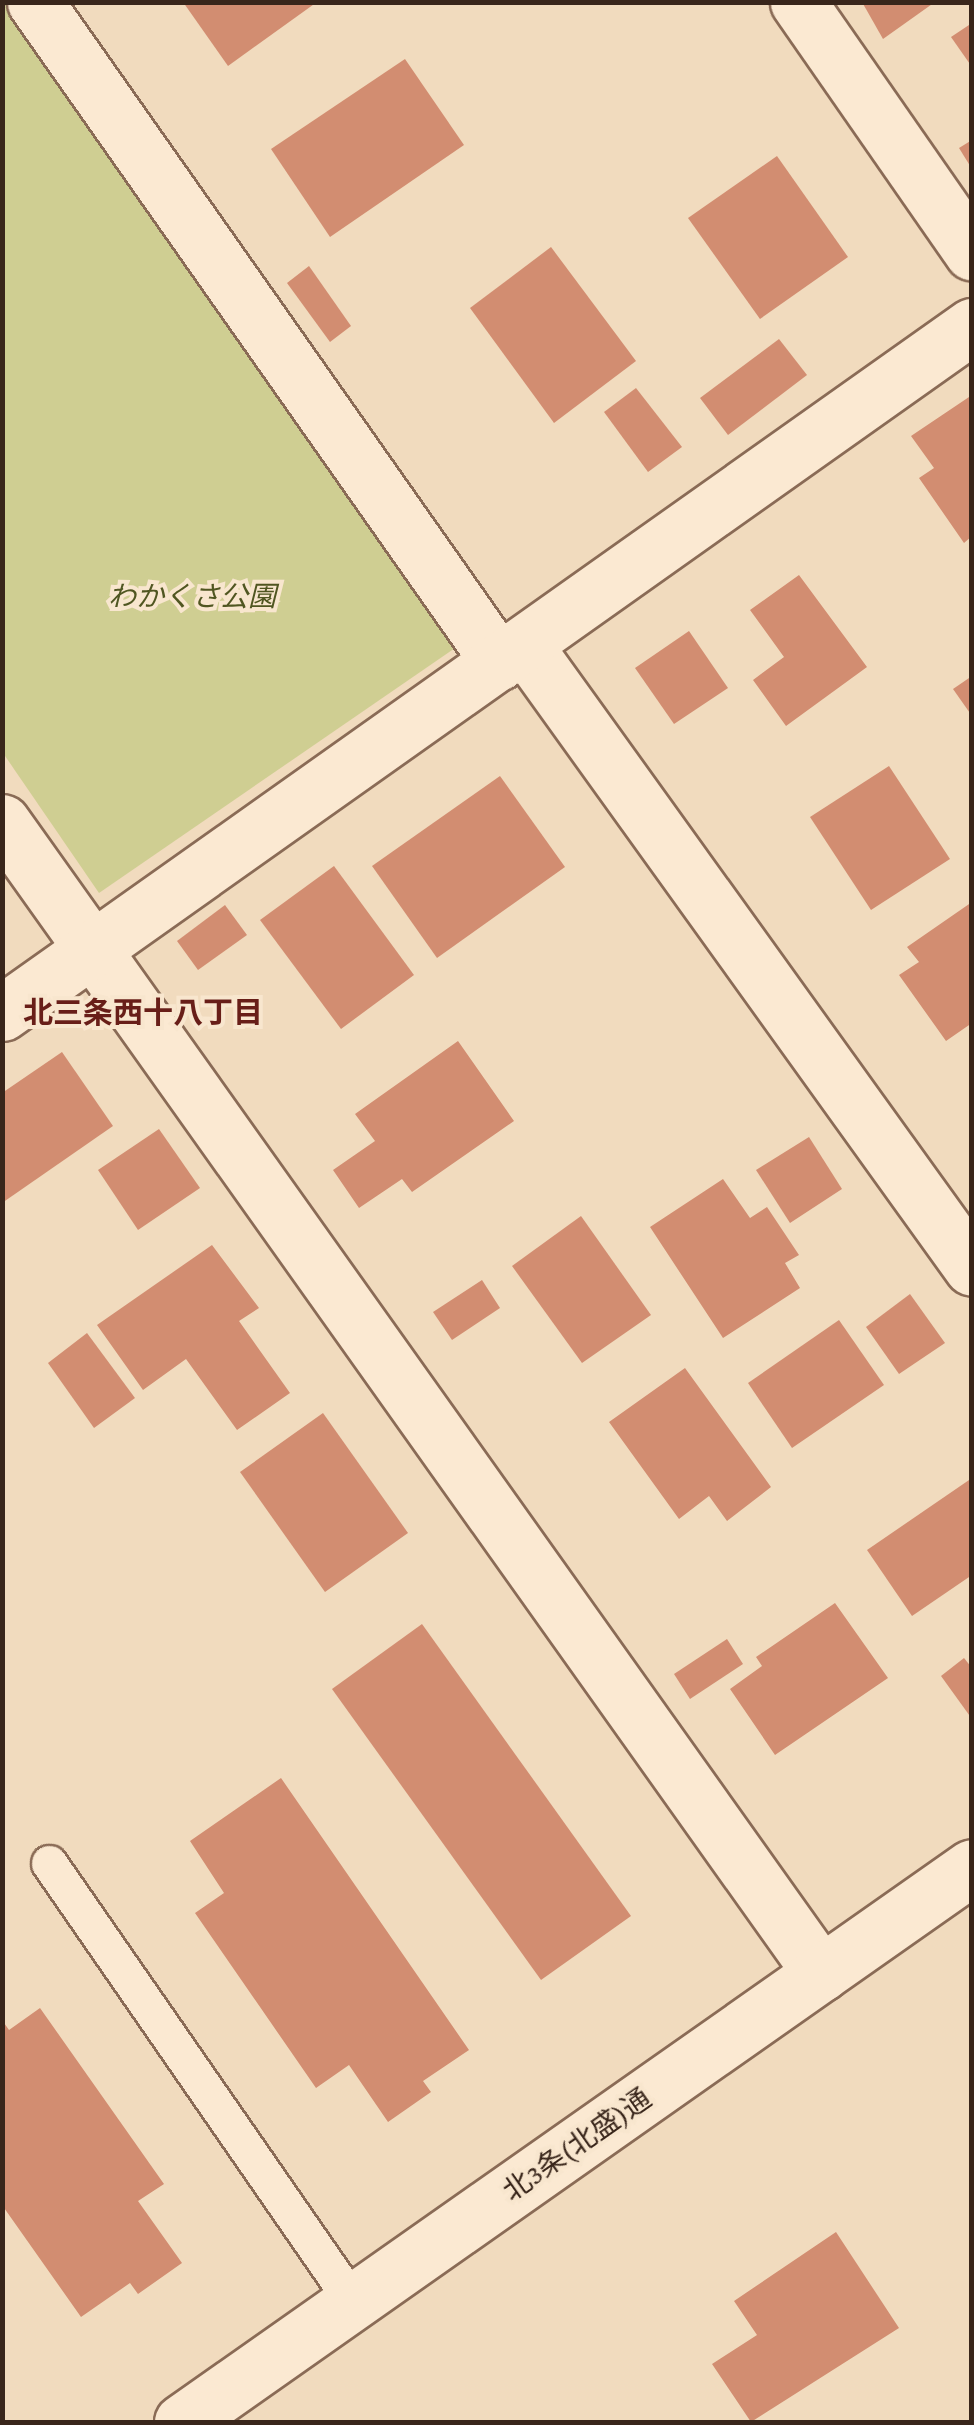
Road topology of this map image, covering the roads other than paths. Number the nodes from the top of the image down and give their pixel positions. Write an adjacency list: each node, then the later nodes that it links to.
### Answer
1 (34, 2): 5 (street)
2 (798, 2): 3 (street)
3 (972, 252)
4 (972, 326): 5 (street)
5 (512, 654): 7 (street); 9 (street)
6 (2, 822): 7 (street)
7 (93, 950): 8 (street); 12 (street)
8 (2, 1013)
9 (972, 1268)
10 (49, 1863): 13 (lane)
11 (972, 1867): 12 (street, 北3条(北盛)通)
12 (820, 1974): 13 (street, 北3条(北盛)通)
13 (353, 2302): 14 (street, 北3条(北盛)通)
14 (182, 2422)

